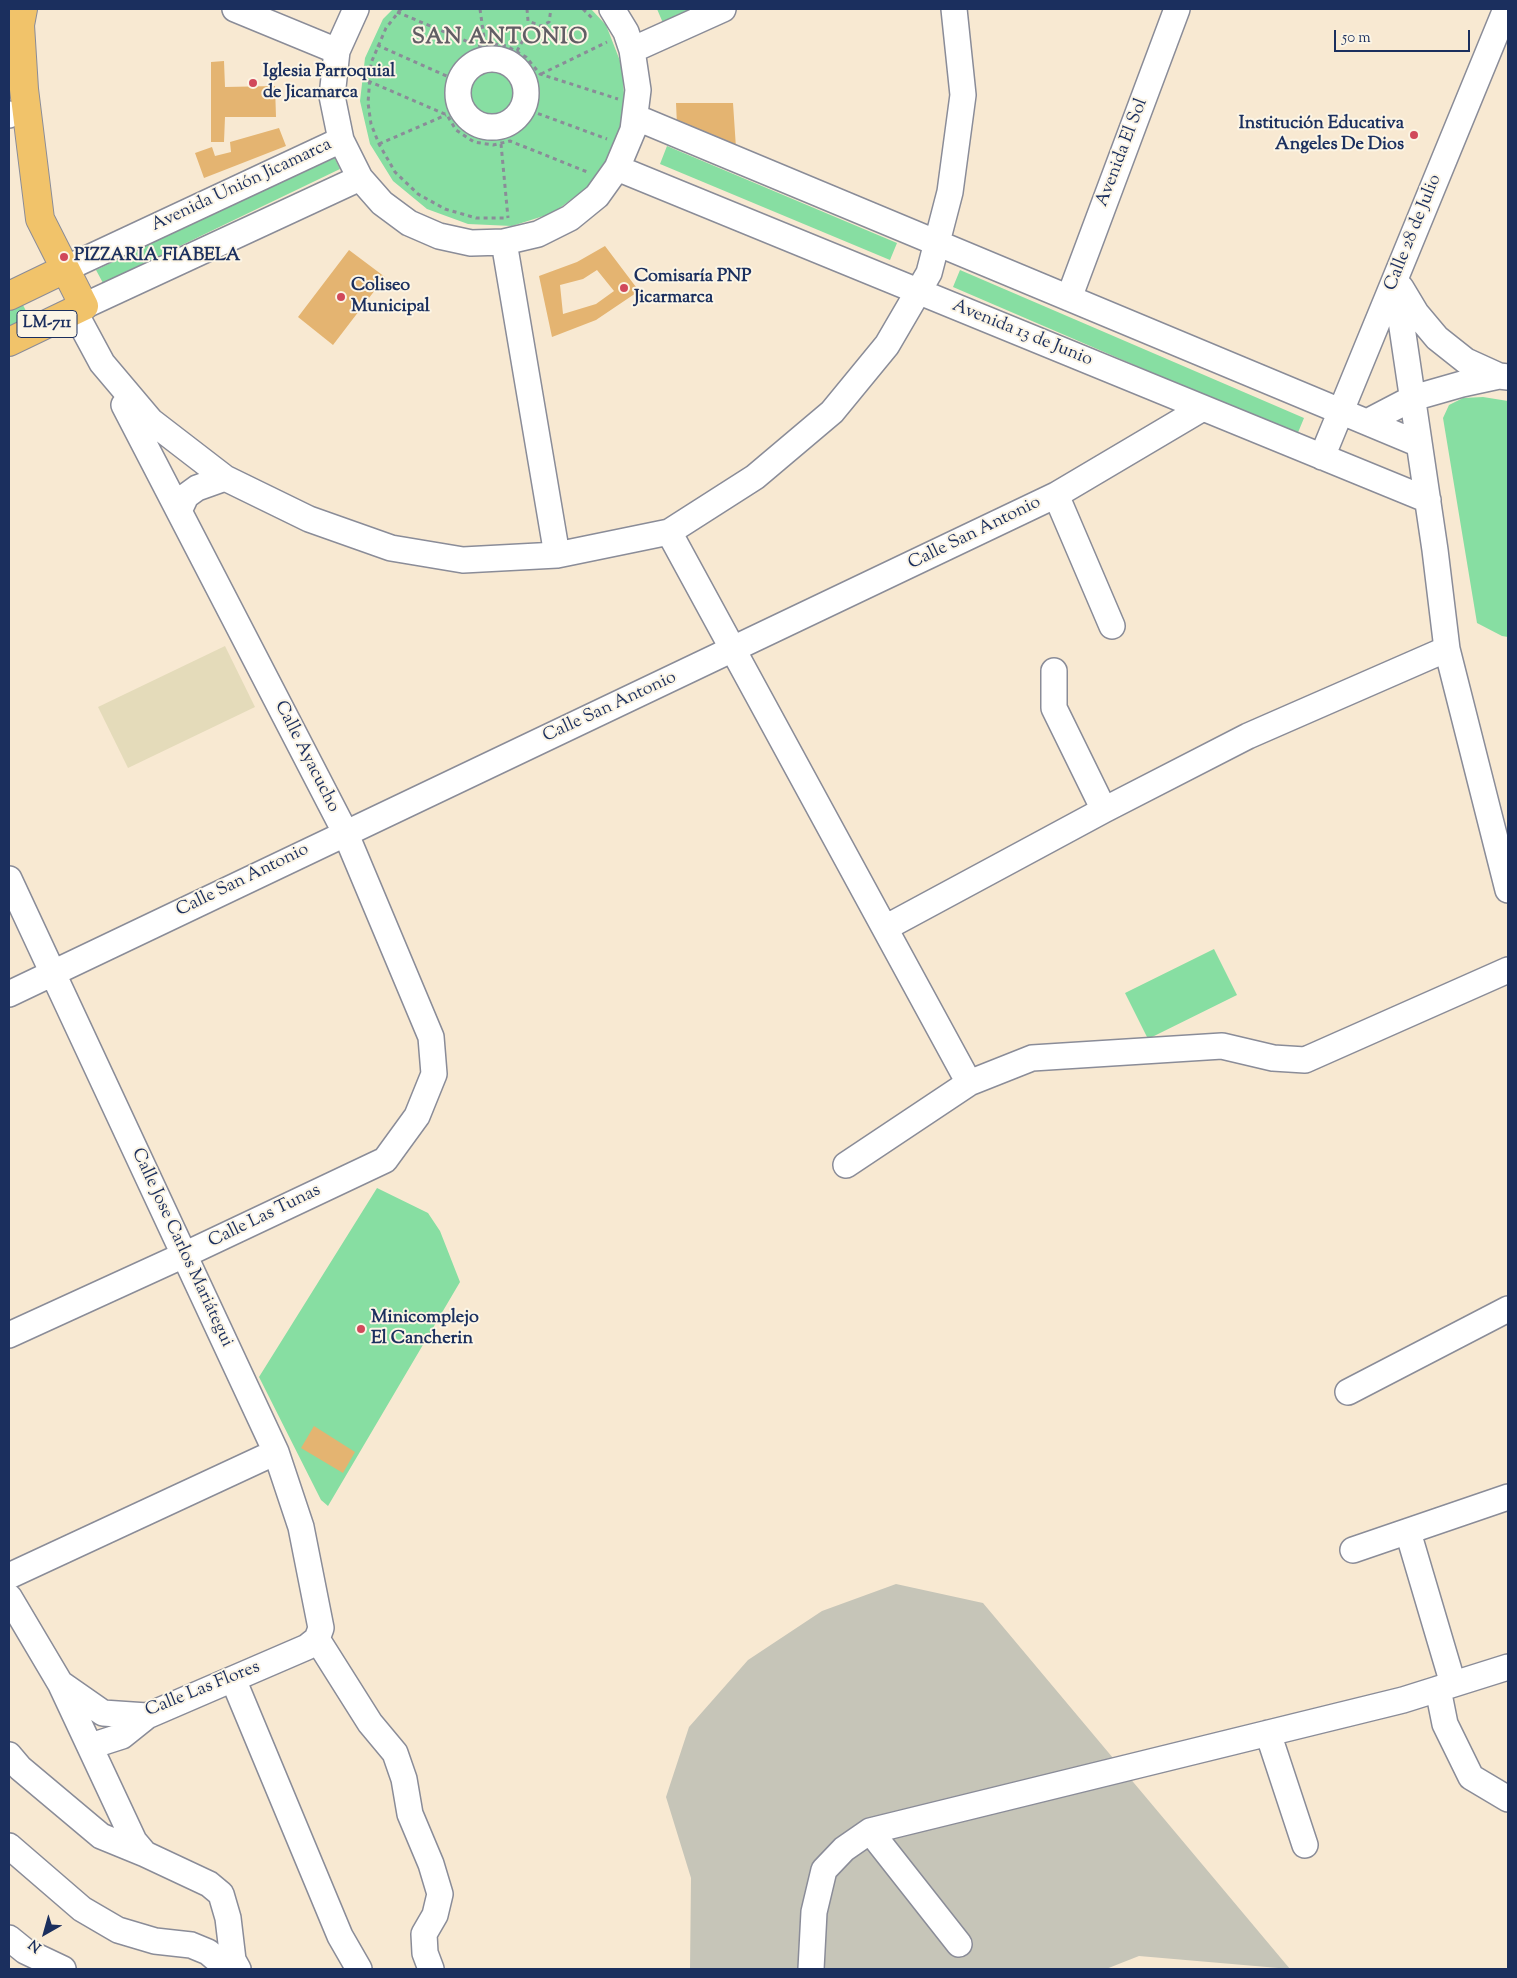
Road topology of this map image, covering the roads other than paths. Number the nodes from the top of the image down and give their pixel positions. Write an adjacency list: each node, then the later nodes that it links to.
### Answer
1 (23, 9): 19 (main road, LM-711)
2 (236, 9): 9 (street)
3 (723, 9): 10 (street)
4 (954, 9): 18 (street)
5 (1177, 9): 23 (street, Avenida El Sol)
6 (1506, 9): 20 (street, Calle 28 de Julio)
7 (352, 10): 9 (street)
8 (611, 17): 10 (street)
9 (337, 51): 14 (street)
10 (621, 51): 12 (street)
11 (460, 82): 11 (street)
12 (626, 112): 15 (street); 18 (street)
13 (9, 113): 19 (main road, LM-711)
14 (341, 140): 16 (street); 19 (street, Avenida Unión Jicamarca)
15 (607, 167): 17 (street); 21 (street, Avenida 13 de Junio)
16 (360, 178): 17 (street); 24 (street)
17 (506, 230): 39 (street)
18 (937, 244): 21 (street); 23 (street)
19 (58, 272): 22 (main road, Avenida Unión Jicamarca / LM-711); 24 (main road, LM-711)
20 (1395, 280): 27 (street); 28 (street); 30 (street, Calle 28 de Julio)
21 (918, 291): 29 (street, Avenida 13 de Junio); 38 (street)
22 (9, 296)
23 (1068, 298): 30 (street)
24 (76, 310): 25 (main road, LM-711); 26 (street)
25 (9, 342)
26 (102, 363): 34 (street); 37 (street, Calle Ayacucho)
27 (1504, 376): 28 (street)
28 (1413, 398): 31 (street); 32 (street)
29 (1203, 408): 33 (street, Avenida 13 de Junio); 35 (street, Calle San Antonio)
30 (1341, 411): 31 (street); 33 (street, Calle 28 de Julio)
31 (1366, 422): 32 (street)
32 (1419, 444): 36 (street)
33 (1322, 457): 36 (street, Avenida 13 de Junio)
34 (225, 478): 37 (street); 39 (street)
35 (1056, 495): 40 (street); 42 (street, Calle San Antonio)
36 (1428, 500): 41 (street)
37 (178, 511): 45 (street, Calle Ayacucho)
38 (669, 532): 39 (street); 42 (street)
39 (557, 555)
40 (1112, 626)
41 (1447, 648): 44 (street); 47 (street)
42 (733, 650): 45 (street, Calle San Antonio); 48 (street)
43 (1054, 671): 44 (street)
44 (1104, 810): 48 (street)
45 (345, 832): 50 (street, Calle San Antonio); 53 (street, Calle Ayacucho)
46 (9, 879): 50 (street, Calle Jose Carlos Mariátegui)
47 (1508, 890)
48 (885, 928): 52 (street)
49 (1508, 970): 52 (street)
50 (53, 973): 51 (street, Calle San Antonio); 55 (street, Calle Jose Carlos Mariátegui)
51 (9, 994)
52 (969, 1083): 54 (street)
53 (385, 1160): 55 (street, Calle Las Tunas)
54 (846, 1164)
55 (184, 1255): 57 (street, Calle Las Tunas); 59 (street, Calle Jose Carlos Mariátegui)
56 (1508, 1309): 58 (street)
57 (9, 1335)
58 (1348, 1392)
59 (276, 1452): 63 (street); 65 (street, Calle Jose Carlos Mariátegui)
60 (1508, 1497): 61 (street)
61 (1408, 1532): 62 (street); 69 (street)
62 (1353, 1550)
63 (9, 1576)
64 (9, 1597): 68 (street, Calle Las Flores)
65 (319, 1634): 67 (street, Calle Las Flores); 85 (street)
66 (1508, 1667): 69 (street)
67 (233, 1679): 70 (street, Calle Las Flores); 84 (street)
68 (60, 1683): 70 (street, Calle Las Flores); 72 (street)
69 (1446, 1686): 71 (street); 74 (street)
70 (147, 1716): 72 (street)
71 (1268, 1733): 75 (street); 76 (street)
72 (91, 1746): 78 (street)
73 (9, 1754): 78 (street)
74 (1508, 1800)
75 (870, 1831): 80 (street); 86 (street)
76 (1305, 1845)
77 (9, 1846): 82 (street)
78 (144, 1854): 83 (street)
79 (9, 1938): 81 (street)
80 (959, 1944)
81 (63, 1969)
82 (228, 1969)
83 (238, 1969)
84 (359, 1969)
85 (431, 1969)
86 (811, 1969)

